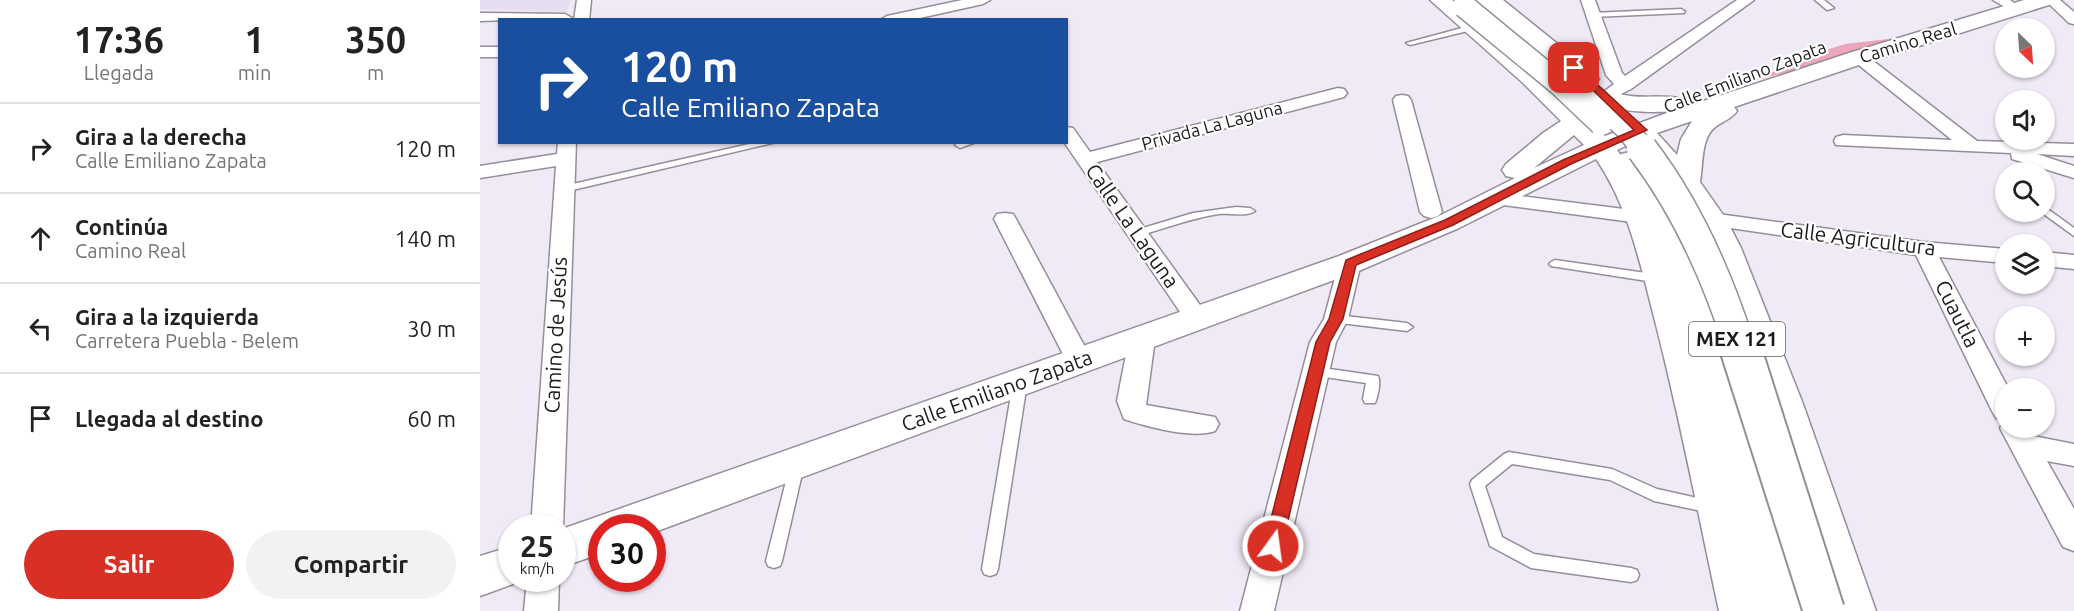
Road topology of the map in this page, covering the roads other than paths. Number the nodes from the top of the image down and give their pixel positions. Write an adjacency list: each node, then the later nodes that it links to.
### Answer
1 (584, 0): 16 (street)
2 (1440, 0): 12 (main road)
3 (1491, 0): 28 (main road)
4 (1747, 0): 28 (street)
5 (1820, 0): 11 (lane)
6 (2045, 0): 9 (main road, Camino Real)
7 (2052, 0): 19 (street)
8 (977, 1): 17 (street); 18 (street)
9 (2009, 5): 20 (main road, Camino Real)
10 (1590, 8): 13 (lane); 28 (street)
11 (1830, 8)
12 (1468, 9): 21 (lane); 31 (main road); 89 (main road, MEX 121, bridge); 90 (main road, MEX 121, bridge)
13 (1681, 11)
14 (480, 17): 15 (street)
15 (565, 18)
16 (581, 18)
17 (897, 18)
18 (986, 18)
19 (2074, 20)
20 (1967, 24): 25 (main road, Camino Real); 28 (main road, Calle Emiliano Zapata)
21 (1410, 43)
22 (480, 52): 23 (street)
23 (498, 52)
24 (1866, 63): 35 (street)
25 (1821, 71): 28 (main road, Camino Real); 44 (main road)
26 (1338, 93): 41 (street, Privada La Laguna)
27 (1402, 100): 48 (street)
28 (1622, 106): 31 (main road, Camino Real); 44 (main road)
29 (1068, 135): 41 (street, Calle La Laguna)
30 (1843, 141): 35 (street)
31 (1596, 143): 46 (main road, Calle Emiliano Zapata); 48 (main road, Calle Emiliano Zapata); 49 (main road)
32 (764, 144): 45 (lane)
33 (964, 144): 34 (lane)
34 (960, 145)
35 (1971, 146): 36 (street)
36 (1995, 147)
37 (2055, 149): 39 (street)
38 (2006, 150): 43 (street)
39 (2074, 150)
40 (566, 151): 42 (street); 45 (street, Camino de Jesús)
41 (1085, 159): 53 (street, Calle La Laguna)
42 (480, 172)
43 (2074, 172)
44 (1686, 182): 52 (main road)
45 (564, 189): 77 (street, Camino de Jesús)
46 (1495, 199): 49 (street); 57 (main road, Calle Emiliano Zapata)
47 (1251, 211): 53 (lane)
48 (1431, 212): 57 (main road, Calle Emiliano Zapata)
49 (1640, 217): 61 (main road)
50 (2055, 218): 54 (lane)
51 (1005, 219): 66 (street)
52 (1712, 219): 55 (street, Calle Agricultura); 91 (main road)
53 (1137, 233): 63 (street, Calle La Laguna)
54 (2074, 233)
55 (1924, 249): 56 (street, Calle Agricultura); 69 (street, Cuautla)
56 (1995, 255)
57 (1363, 257): 62 (street); 63 (main road, Calle Emiliano Zapata)
58 (2055, 260): 59 (street)
59 (2074, 261)
60 (1554, 264): 61 (lane)
61 (1661, 279): 76 (main road)
62 (1336, 319): 64 (lane); 67 (street)
63 (1198, 320): 65 (main road, Calle Emiliano Zapata)
64 (1407, 327)
65 (1142, 339): 66 (main road, Calle Emiliano Zapata); 71 (street)
66 (1080, 362): 68 (main road, Calle Emiliano Zapata)
67 (1316, 372): 70 (lane); 87 (street)
68 (1020, 383): 75 (main road, Calle Emiliano Zapata); 81 (lane)
69 (1995, 389)
70 (1370, 399)
71 (1205, 424)
72 (2019, 438): 79 (street)
73 (2024, 438): 74 (street)
74 (2074, 455)
75 (797, 463): 78 (main road, Calle Emiliano Zapata); 80 (lane)
76 (1719, 509): 83 (lane); 88 (main road)
77 (548, 514)
78 (656, 514)
79 (2074, 538)
80 (774, 561)
81 (990, 569)
82 (498, 570): 84 (main road)
83 (1631, 574)
84 (480, 576)
85 (542, 592): 86 (street)
86 (541, 611)
87 (1257, 611)
88 (1742, 611)
89 (1782, 611)
90 (1824, 611)
91 (1853, 611)

